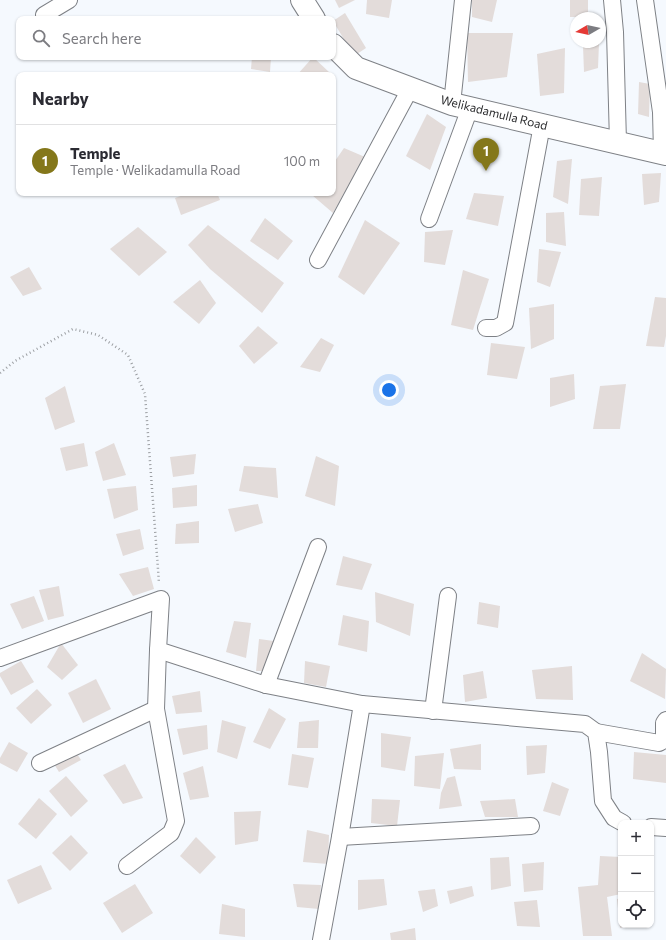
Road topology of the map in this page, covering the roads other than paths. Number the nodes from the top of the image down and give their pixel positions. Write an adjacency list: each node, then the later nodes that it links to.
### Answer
1 (69, 0): 6 (street)
2 (302, 0): 7 (street)
3 (463, 0): 10 (street)
4 (612, 0): 12 (street)
5 (645, 0): 13 (street)
6 (44, 15)
7 (312, 16)
8 (336, 48): 9 (street, Welikadamulla Road)
9 (410, 89): 10 (street, Welikadamulla Road); 15 (street)
10 (461, 106): 11 (street, Welikadamulla Road); 14 (street)
11 (542, 125): 12 (street, Welikadamulla Road); 16 (street)
12 (618, 142): 13 (street, Welikadamulla Road)
13 (664, 153)
14 (429, 219)
15 (318, 260)
16 (486, 328)
17 (318, 547): 21 (street)
18 (448, 596): 24 (street)
19 (158, 650): 20 (street); 21 (street); 23 (street)
20 (0, 658)
21 (266, 685): 22 (street)
22 (362, 704): 24 (street); 32 (street)
23 (156, 709): 27 (street); 33 (street)
24 (433, 711): 26 (street)
25 (666, 720): 26 (street)
26 (596, 732): 28 (street)
27 (40, 763)
28 (618, 820)
29 (531, 826): 32 (street)
30 (654, 827): 31 (street)
31 (666, 828)
32 (340, 837): 34 (street)
33 (127, 866)
34 (321, 940)

